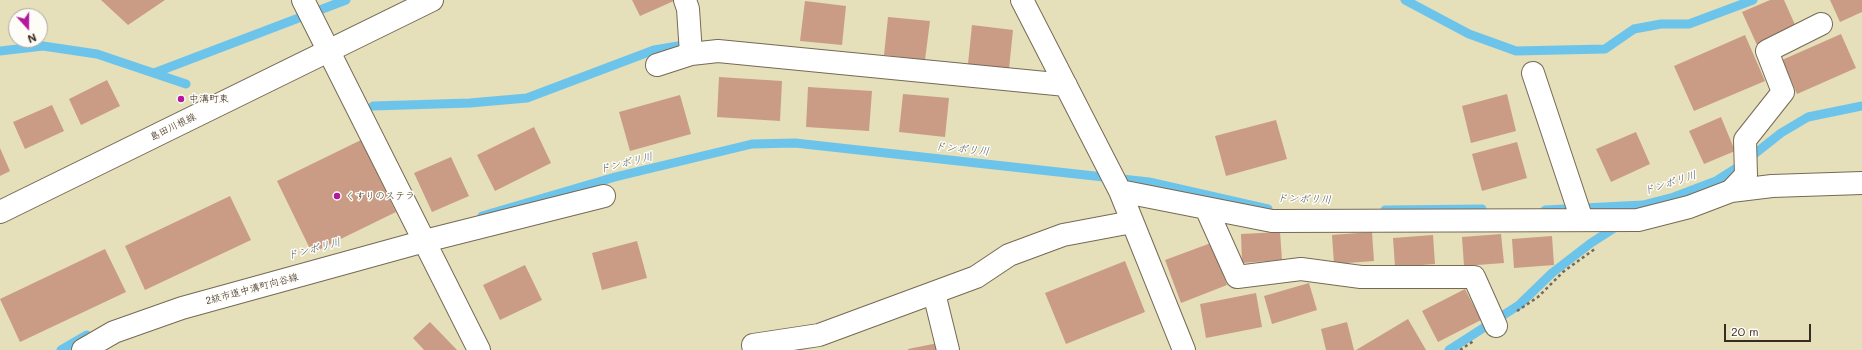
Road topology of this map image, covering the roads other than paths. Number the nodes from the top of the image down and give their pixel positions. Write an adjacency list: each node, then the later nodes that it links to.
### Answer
1 (303, 0): 6 (street)
2 (432, 0): 6 (street, 島田川根線)
3 (685, 0): 7 (street)
4 (1022, 0): 10 (street)
5 (1821, 24): 13 (street)
6 (328, 51): 16 (street, 島田川根線); 19 (street)
7 (691, 54): 8 (street); 10 (street)
8 (657, 65)
9 (1534, 73): 17 (street)
10 (1066, 85): 12 (street)
11 (1862, 183): 13 (street)
12 (1120, 191): 15 (street); 18 (street)
13 (1731, 191): 17 (street)
14 (604, 196): 19 (street, 2級市道中溝町向谷線)
15 (1206, 208): 17 (street); 21 (street)
16 (0, 212)
17 (1582, 220)
18 (1132, 222): 20 (street); 26 (street)
19 (425, 241): 22 (street, 2級市道中溝町向谷線); 23 (street)
20 (934, 293): 24 (street); 25 (street)
21 (1496, 326)
22 (83, 350)
23 (479, 350)
24 (754, 350)
25 (948, 350)
26 (1184, 350)

